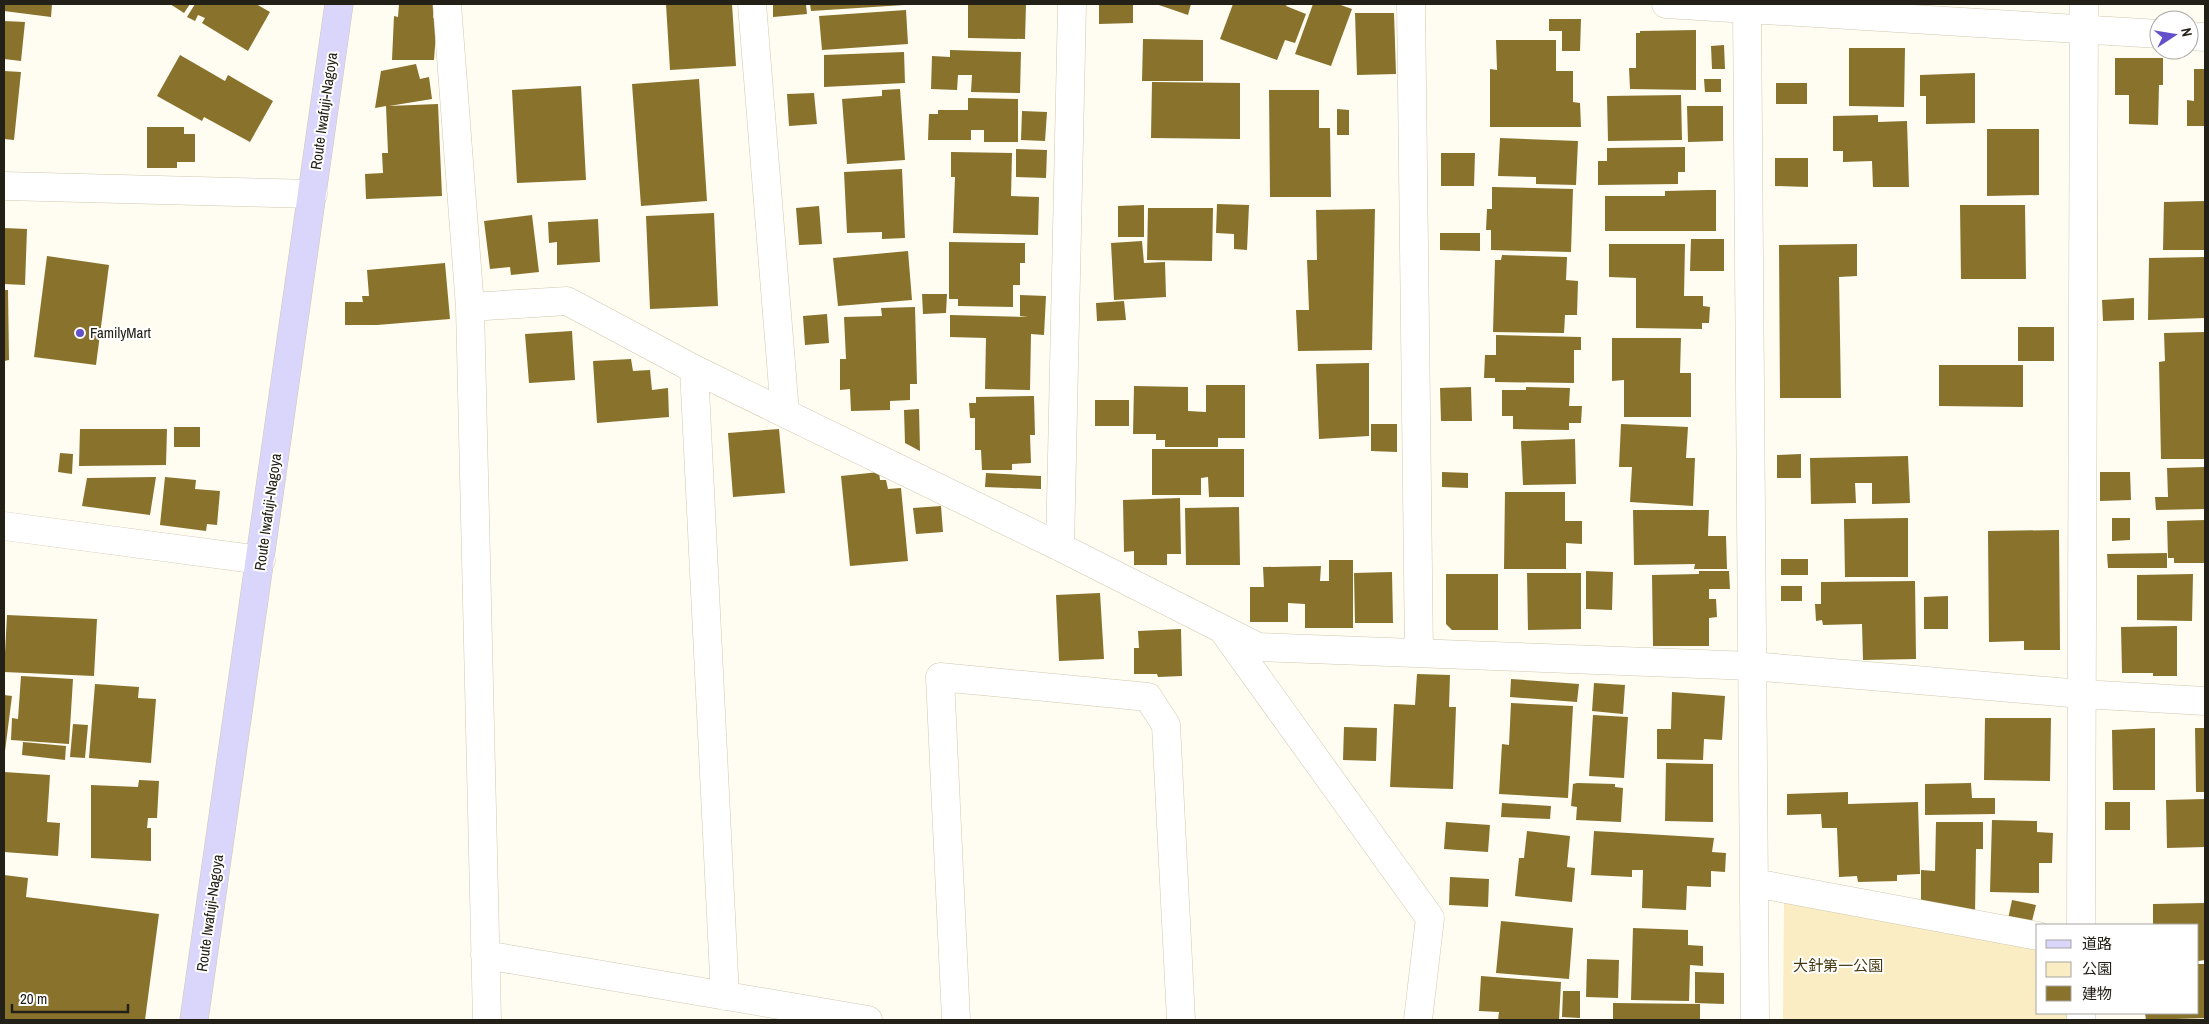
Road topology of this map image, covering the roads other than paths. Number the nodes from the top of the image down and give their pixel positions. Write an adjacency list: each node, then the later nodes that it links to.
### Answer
1 (339, 4): 11 (main road, Route Iwafuji-Nagoya)
2 (447, 4): 12 (street)
3 (752, 4): 14 (street)
4 (1072, 4): 16 (street)
5 (1411, 4): 19 (street)
6 (1666, 4): 7 (street)
7 (1747, 9): 8 (street); 20 (street)
8 (2084, 16): 9 (street); 21 (street)
9 (2149, 32)
10 (4, 186): 11 (street)
11 (313, 194): 17 (main road, Route Iwafuji-Nagoya)
12 (470, 307): 13 (street); 26 (street)
13 (694, 368): 14 (street); 27 (street)
14 (785, 413): 16 (street)
15 (4, 526): 17 (street)
16 (1060, 547): 18 (street)
17 (261, 560): 28 (main road, Route Iwafuji-Nagoya)
18 (1222, 629): 19 (street); 33 (street)
19 (1419, 653): 20 (street)
20 (1752, 666): 21 (street); 23 (street)
21 (2082, 694): 22 (street); 24 (street)
22 (2205, 701)
23 (1754, 883): 25 (street); 34 (street)
24 (2081, 924)
25 (2036, 936)
26 (485, 955): 27 (street); 29 (street)
27 (724, 996): 30 (street)
28 (194, 1020)
29 (487, 1020)
30 (868, 1020)
31 (956, 1020): 32 (street)
32 (1181, 1020)
33 (1418, 1020)
34 (1755, 1020)

